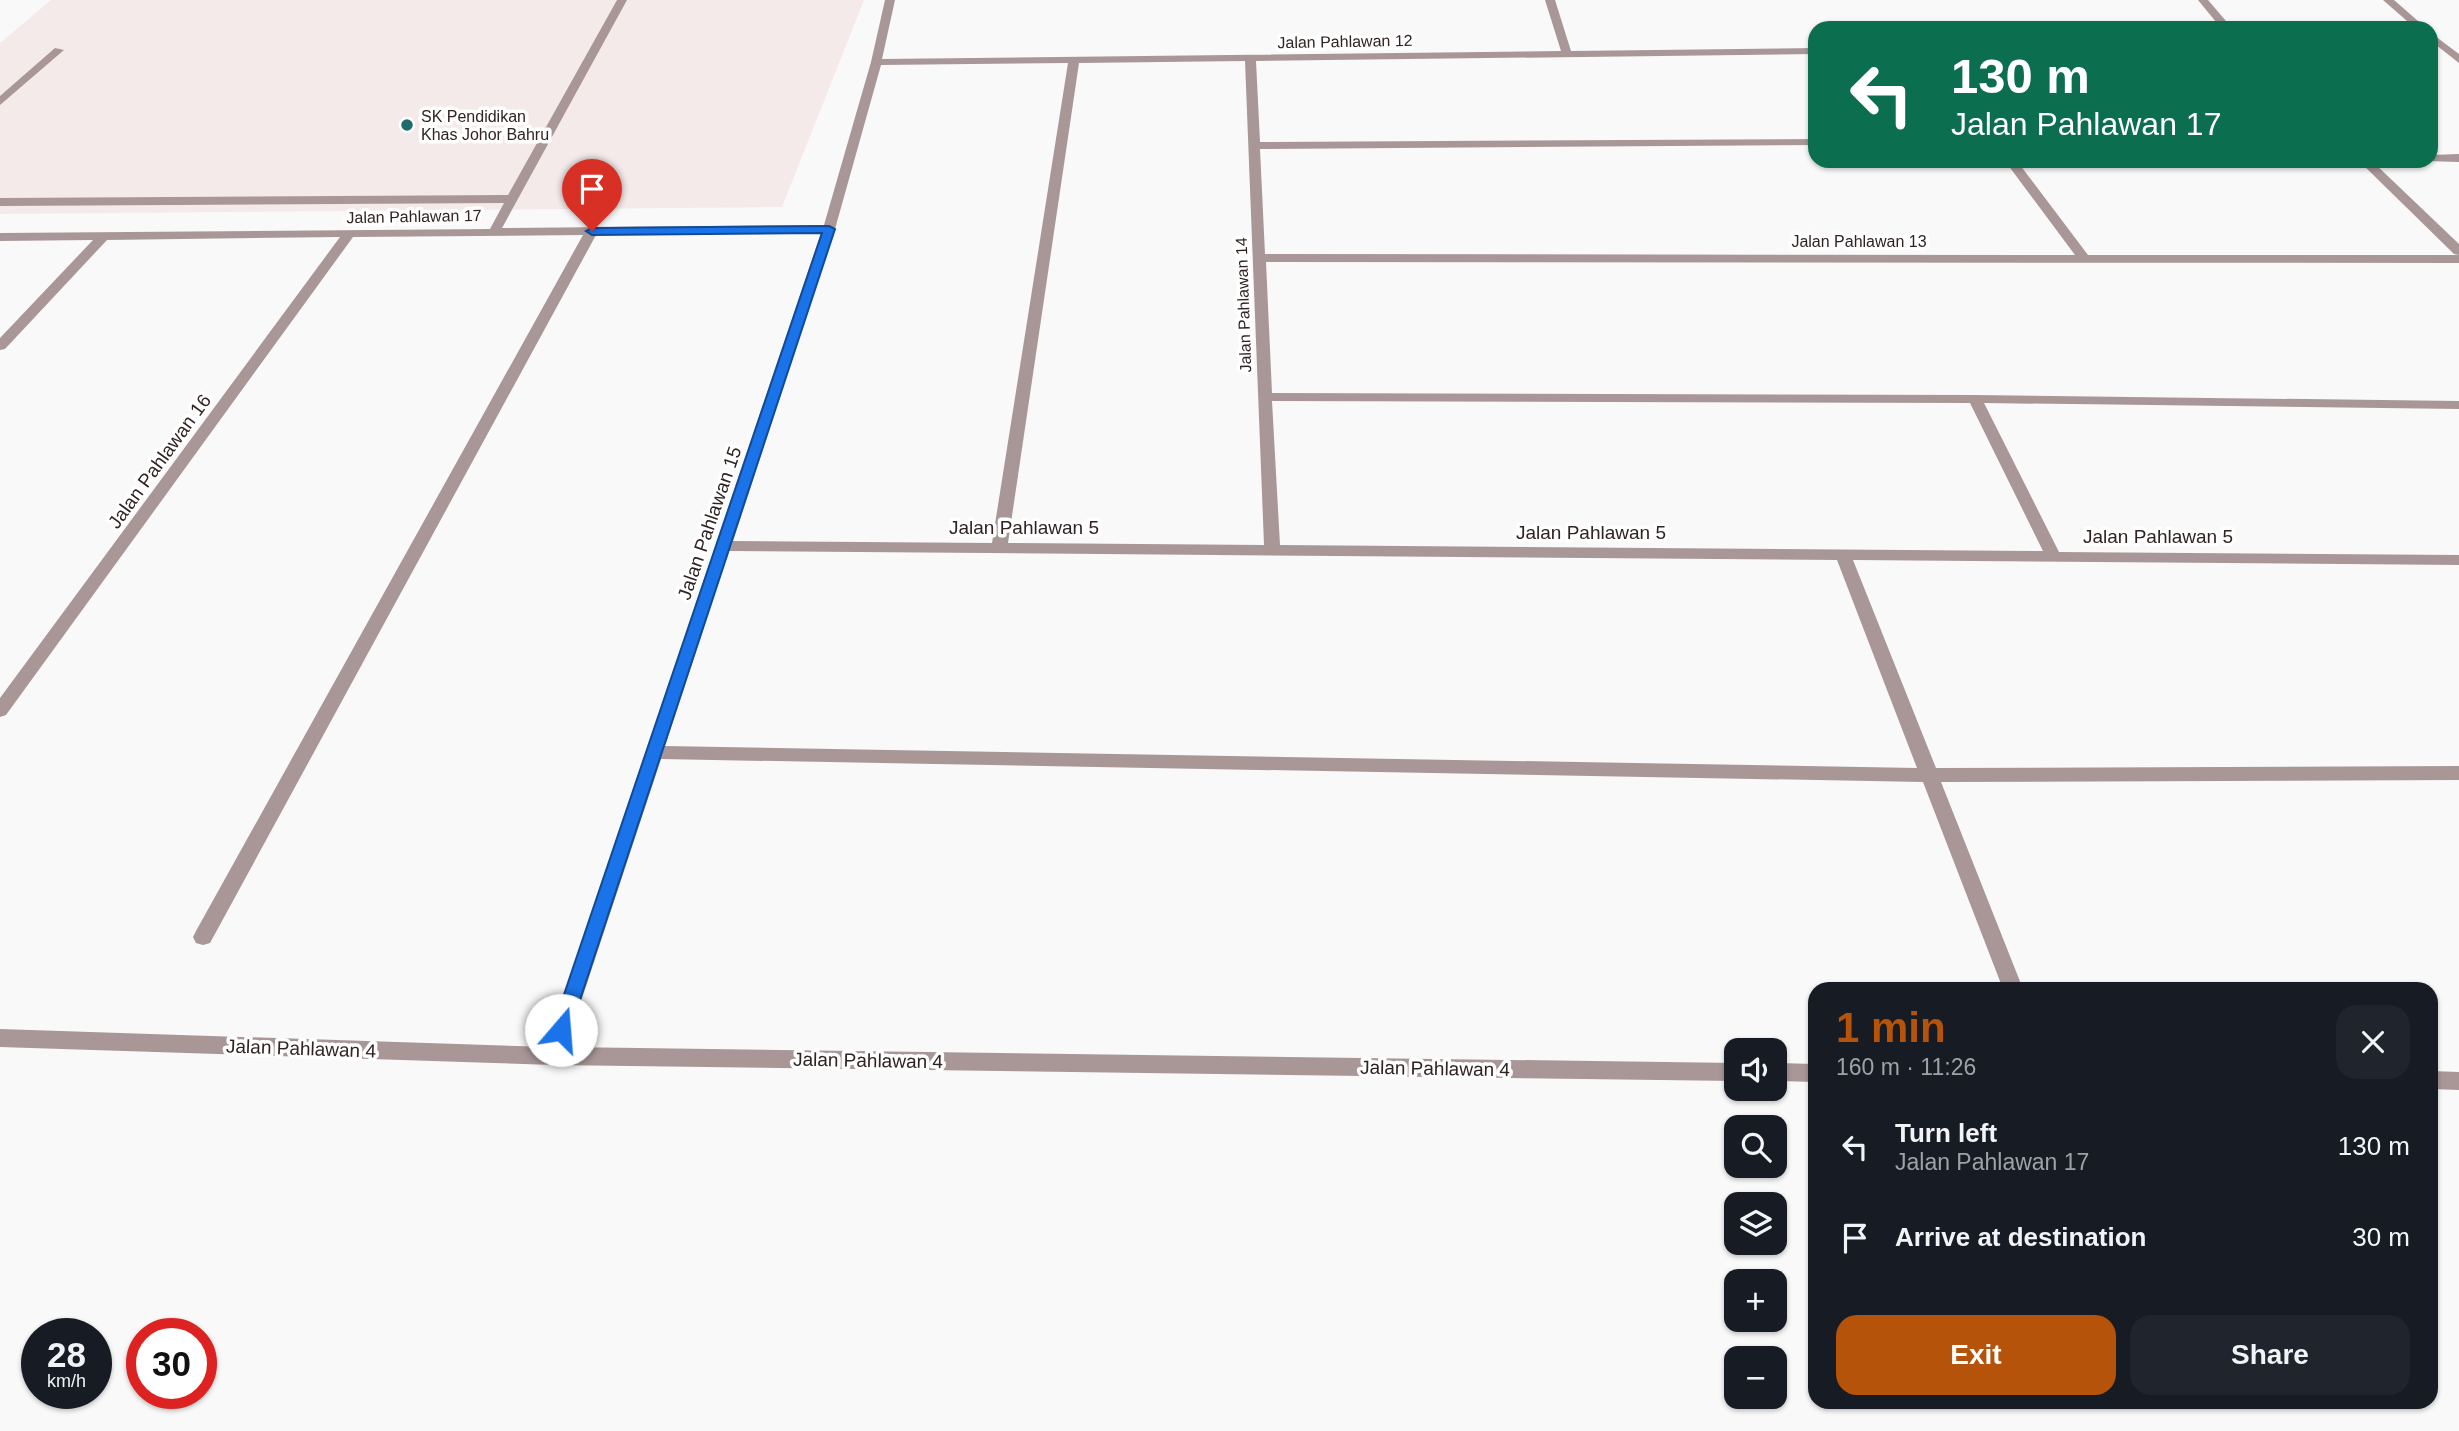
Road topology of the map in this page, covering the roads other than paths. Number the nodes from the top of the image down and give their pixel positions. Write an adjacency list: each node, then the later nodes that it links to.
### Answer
1 (622, 0): 23 (street)
2 (890, 0): 15 (street, Jalan Pahlawan 15)
3 (1550, 0): 11 (street)
4 (2203, 0): 6 (street)
5 (2388, 0): 7 (street)
6 (2221, 21)
7 (2413, 21)
8 (2438, 42): 14 (street)
9 (59, 50): 16 (street)
10 (1808, 51): 11 (street, Jalan Pahlawan 12)
11 (1567, 54): 12 (street, Jalan Pahlawan 12)
12 (1250, 58): 13 (street, Jalan Pahlawan 12); 18 (street, Jalan Pahlawan 14)
13 (1074, 60): 15 (street, Jalan Pahlawan 12); 40 (street)
14 (2459, 60)
15 (876, 62): 25 (street, Jalan Pahlawan 15)
16 (0, 102)
17 (1808, 142): 18 (street)
18 (1254, 146): 32 (street, Jalan Pahlawan 14)
19 (2459, 158): 20 (street)
20 (2438, 159)
21 (2016, 168): 33 (street)
22 (2372, 168): 31 (street)
23 (512, 199): 24 (street); 27 (street)
24 (0, 202)
25 (829, 229): 26 (street, Jalan Pahlawan 17); 39 (street, Jalan Pahlawan 15)
26 (592, 231): 27 (street, Jalan Pahlawan 17); 49 (street)
27 (494, 232): 28 (street, Jalan Pahlawan 17)
28 (349, 234): 29 (street, Jalan Pahlawan 17); 45 (street, Jalan Pahlawan 16)
29 (104, 236): 30 (street, Jalan Pahlawan 17); 35 (street)
30 (0, 237)
31 (2459, 251)
32 (1259, 258): 33 (street, Jalan Pahlawan 13); 36 (street, Jalan Pahlawan 14)
33 (2084, 258): 34 (street, Jalan Pahlawan 13)
34 (2459, 259)
35 (0, 346)
36 (1264, 397): 37 (street); 41 (street, Jalan Pahlawan 14)
37 (1975, 398): 38 (street); 43 (street)
38 (2459, 405)
39 (723, 545): 40 (street, Jalan Pahlawan 5); 46 (street, Jalan Pahlawan 15)
40 (999, 548): 41 (street, Jalan Pahlawan 5)
41 (1272, 550): 42 (street, Jalan Pahlawan 5)
42 (1843, 555): 43 (street, Jalan Pahlawan 5); 48 (street)
43 (2053, 556): 44 (street, Jalan Pahlawan 5)
44 (2459, 560)
45 (0, 711)
46 (653, 752): 48 (street); 52 (street, Jalan Pahlawan 15)
47 (2459, 773): 48 (street)
48 (1929, 775): 50 (street)
49 (203, 937)
50 (2010, 982)
51 (0, 1038): 52 (street, Jalan Pahlawan 4)
52 (553, 1056): 53 (street, Jalan Pahlawan 4)
53 (1724, 1072)
54 (1787, 1072): 55 (street)
55 (1808, 1073)
56 (2438, 1080): 57 (street)
57 (2459, 1081)

